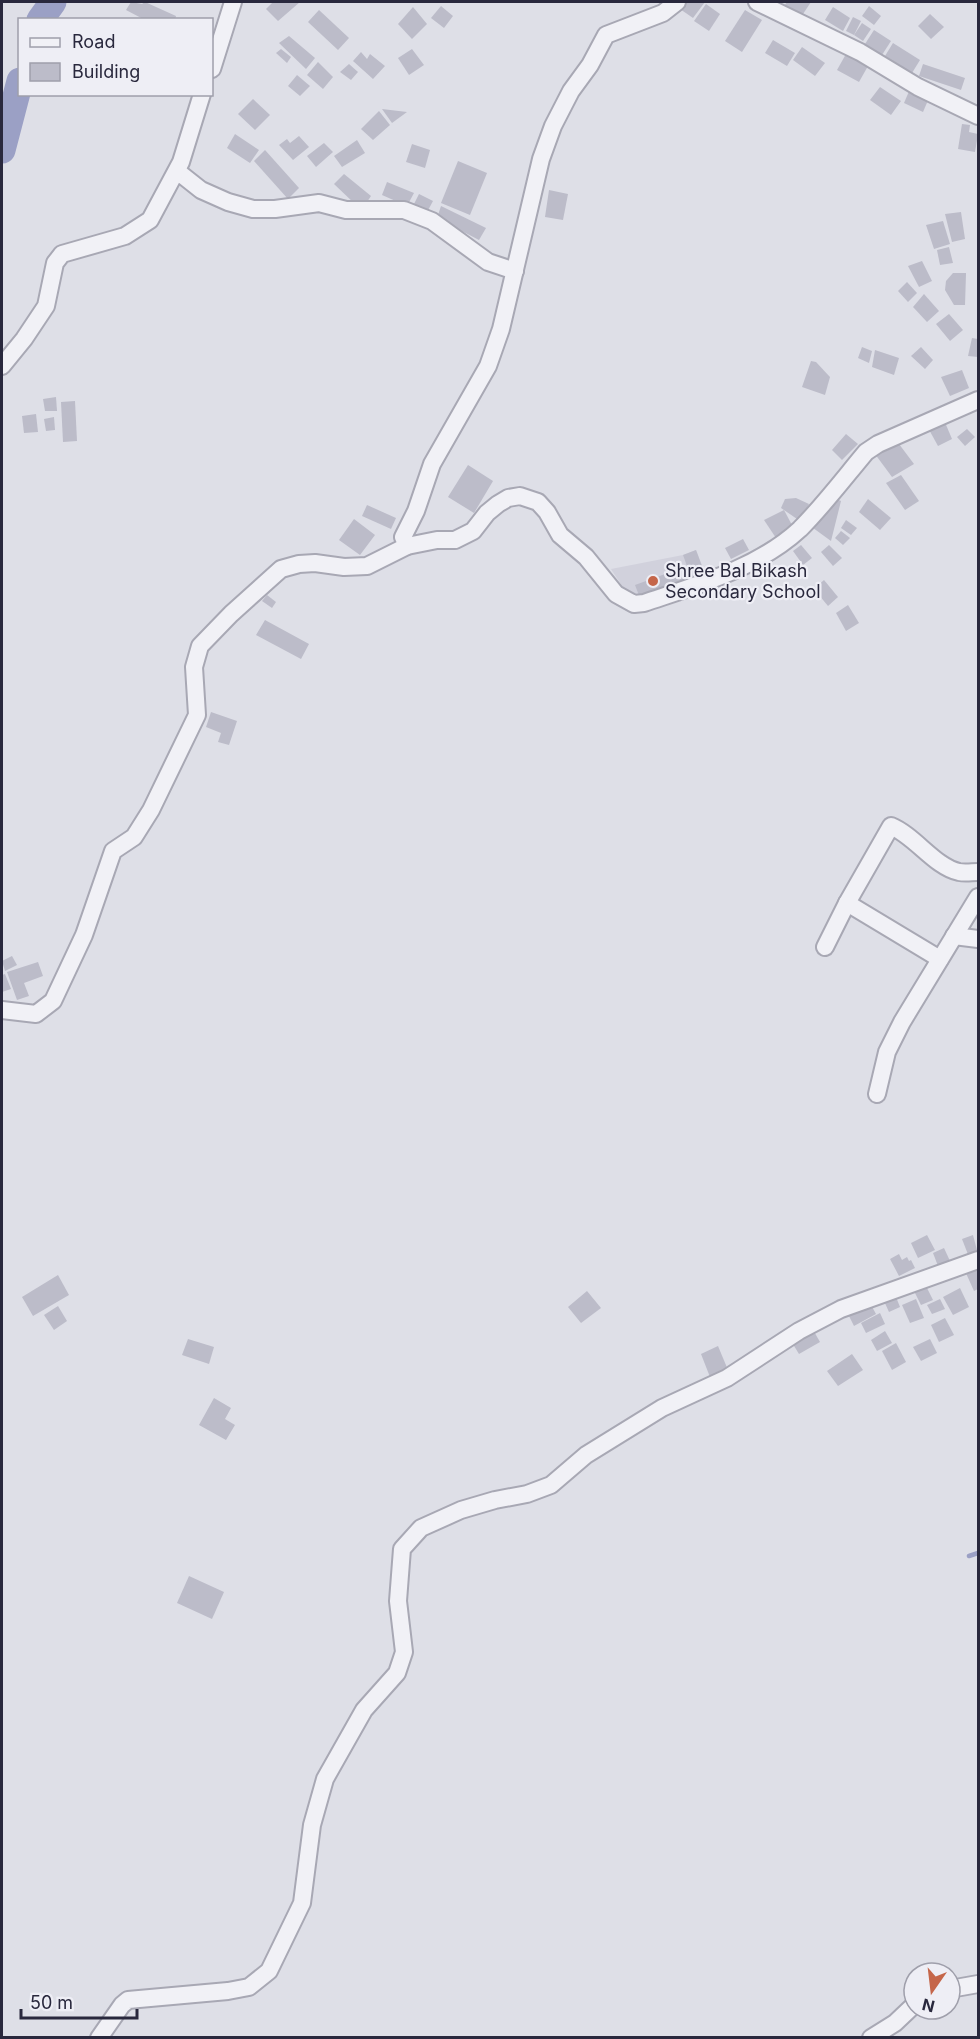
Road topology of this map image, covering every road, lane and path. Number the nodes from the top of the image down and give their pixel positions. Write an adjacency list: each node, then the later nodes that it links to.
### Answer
1 (233, 2): 4 (street)
2 (677, 2): 8 (street)
3 (757, 2): 6 (street)
4 (213, 66)
5 (201, 96): 7 (street)
6 (978, 116)
7 (177, 171): 8 (street); 9 (street)
8 (514, 271): 11 (street)
9 (2, 366)
10 (978, 400): 11 (street)
11 (407, 546): 19 (street)
12 (978, 872): 14 (street)
13 (978, 897): 15 (street)
14 (848, 903): 17 (street); 18 (street)
15 (954, 936): 16 (street); 18 (street)
16 (978, 939)
17 (825, 947)
18 (940, 959): 20 (street)
19 (2, 1010)
20 (877, 1094)
21 (978, 1260): 25 (street)
22 (978, 1984): 23 (street)
23 (962, 1987)
24 (902, 2017): 26 (street)
25 (99, 2037)
26 (870, 2037)

